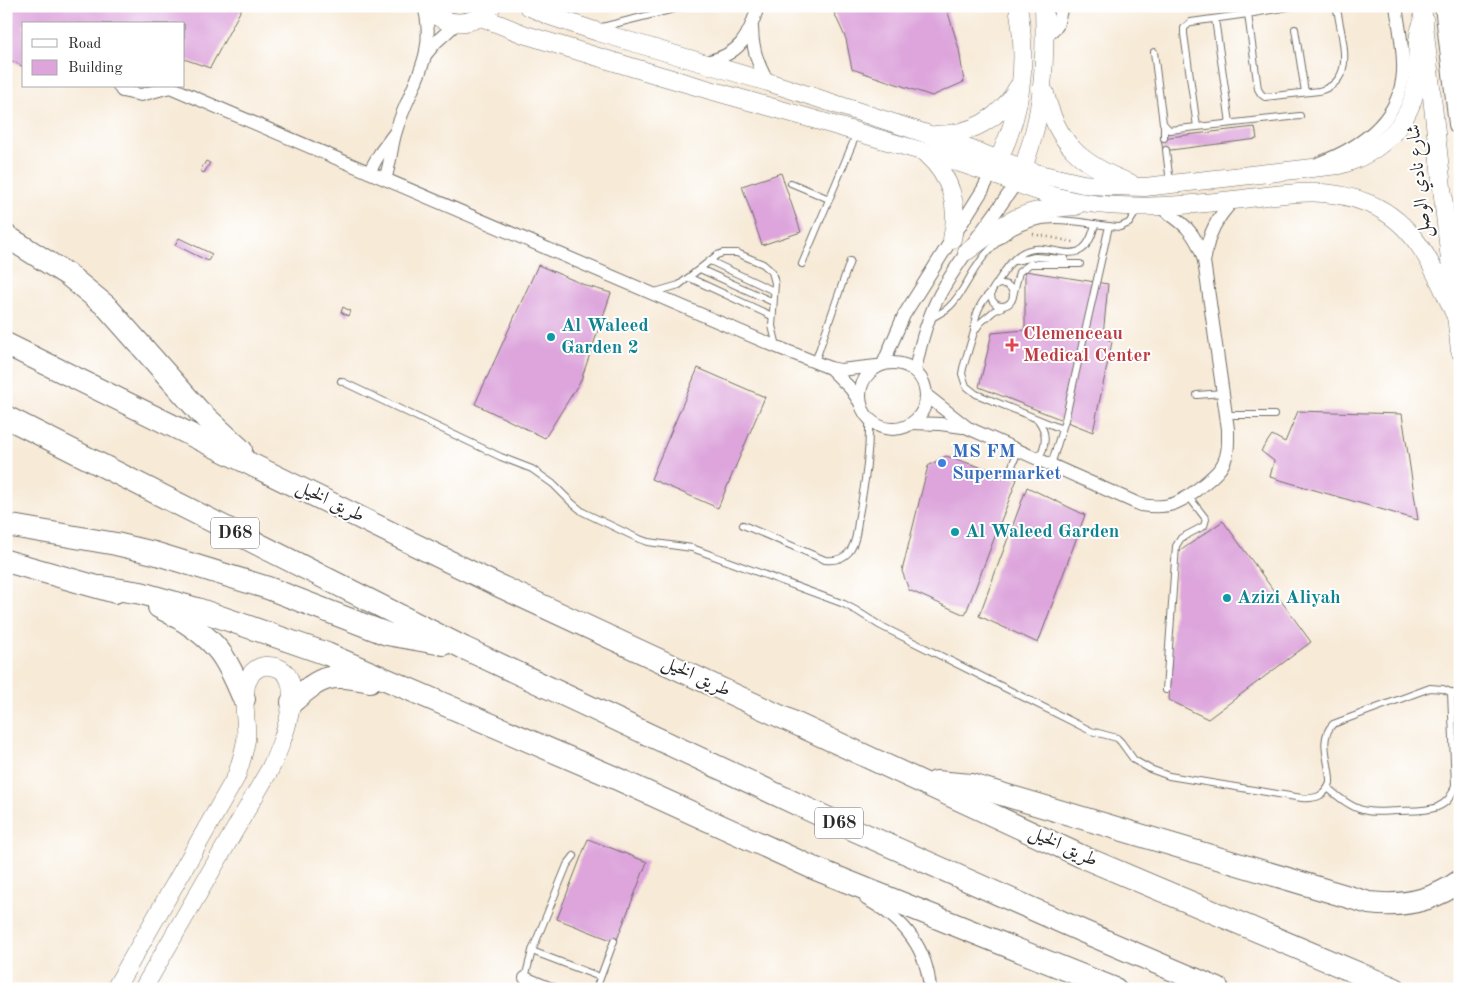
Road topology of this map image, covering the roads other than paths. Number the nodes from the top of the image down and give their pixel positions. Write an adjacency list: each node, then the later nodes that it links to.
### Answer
1 (425, 6): 16 (street); 22 (street)
2 (528, 6): 19 (street)
3 (686, 6): 19 (lane)
4 (758, 6): 17 (street)
5 (1018, 6): 25 (street)
6 (1044, 6): 20 (street)
7 (1062, 6): 20 (street)
8 (1294, 6): 14 (lane)
9 (1335, 6): 30 (lane)
10 (1396, 6): 43 (street)
11 (1446, 6): 33 (highway)
12 (1426, 11): 43 (street); 74 (street, شارع نادي الوصل)
13 (487, 12): 16 (street); 37 (street)
14 (1248, 14): 15 (lane); 30 (lane)
15 (1215, 19): 32 (lane); 35 (lane)
16 (457, 23): 22 (street)
17 (752, 28): 23 (street); 26 (street)
18 (1295, 29): 30 (lane)
19 (592, 30): 23 (street)
20 (1045, 37): 24 (street)
21 (1154, 52): 34 (lane)
22 (426, 56): 36 (street)
23 (705, 62): 26 (street)
24 (1042, 75): 45 (street); 49 (street)
25 (1023, 78): 38 (street); 42 (street)
26 (768, 82): 38 (street)
27 (120, 88): 28 (street)
28 (164, 88)
29 (175, 88): 44 (street)
30 (1305, 92)
31 (1300, 116): 32 (lane)
32 (1230, 123): 35 (lane)
33 (1460, 124)
34 (1164, 126): 35 (lane); 39 (lane)
35 (1197, 127)
36 (395, 132): 44 (street); 46 (street)
37 (858, 132): 41 (street); 50 (lane)
38 (924, 133): 42 (street)
39 (1164, 138)
40 (1166, 150): 48 (lane)
41 (926, 154): 42 (street); 58 (street)
42 (995, 167): 45 (street); 58 (street)
43 (1308, 168): 48 (street)
44 (370, 172): 46 (street)
45 (1019, 176): 49 (street); 52 (street); 59 (street)
46 (385, 179): 69 (street)
47 (791, 183): 50 (lane)
48 (1170, 184): 49 (street)
49 (1146, 187)
50 (829, 199): 64 (lane)
51 (1234, 200): 53 (street); 63 (street); 74 (street)
52 (1096, 204): 54 (street); 59 (street)
53 (1158, 206): 54 (street); 63 (street)
54 (1139, 208): 56 (lane)
55 (1095, 224): 56 (lane); 62 (lane); 75 (lane)
56 (1109, 226): 96 (lane)
57 (6, 236): 101 (highway)
58 (952, 239): 81 (street)
59 (968, 251): 75 (street)
60 (710, 261): 65 (lane); 68 (lane); 68 (lane)
61 (850, 261): 80 (lane)
62 (1014, 261): 67 (lane); 70 (lane)
63 (1204, 261): 85 (street)
64 (802, 264)
65 (700, 269): 66 (lane); 71 (lane)
66 (690, 278): 69 (lane); 73 (lane)
67 (993, 289): 70 (lane); 72 (lane); 76 (lane)
68 (774, 291): 71 (lane)
69 (652, 293): 78 (street)
70 (1013, 296): 72 (lane)
71 (773, 302): 73 (lane)
72 (1002, 307): 76 (lane)
73 (772, 316): 78 (lane)
74 (1456, 319): 79 (street, شارع نادي الوصل)
75 (928, 320): 83 (street)
76 (974, 332): 93 (lane)
77 (6, 344): 101 (highway, طريق الخيل)
78 (777, 348): 80 (street)
79 (1460, 351)
80 (815, 362): 82 (street)
81 (880, 365): 82 (street); 83 (street); 88 (street)
82 (830, 368): 88 (street)
83 (915, 371): 86 (street)
84 (341, 381): 115 (lane)
85 (1223, 393): 87 (lane); 90 (street)
86 (926, 395): 94 (street); 95 (street)
87 (1197, 395)
88 (861, 405): 92 (street)
89 (1274, 414): 90 (lane)
90 (1226, 416): 102 (street)
91 (6, 417): 107 (highway, D68)
92 (869, 419): 94 (street); 104 (lane)
93 (1037, 419): 96 (lane); 98 (lane)
94 (912, 423): 95 (street)
95 (968, 428): 97 (street)
96 (1062, 429): 99 (lane)
97 (1018, 450): 98 (street); 100 (lane)
98 (1038, 458): 99 (street)
99 (1051, 465): 102 (street)
100 (1011, 469)
101 (274, 475): 114 (highway, طريق الخيل)
102 (1189, 497): 109 (lane)
103 (6, 525): 107 (highway)
104 (743, 525)
105 (6, 561): 106 (highway)
106 (102, 587): 108 (highway); 112 (highway)
107 (464, 648): 129 (highway, D68)
108 (397, 684): 113 (highway); 117 (highway)
109 (1166, 690)
110 (1452, 692): 111 (lane); 115 (lane); 115 (lane)
111 (1460, 696)
112 (244, 699): 113 (street); 123 (street)
113 (292, 702): 124 (street)
114 (925, 782): 118 (highway); 130 (highway, طريق الخيل)
115 (1328, 788)
116 (574, 856): 120 (lane)
117 (811, 867): 127 (street); 128 (highway)
118 (1460, 881)
119 (614, 941): 121 (lane)
120 (532, 951): 121 (lane); 122 (lane)
121 (600, 977): 126 (lane)
122 (525, 978): 125 (street)
123 (115, 989)
124 (144, 989)
125 (551, 989)
126 (596, 989)
127 (930, 989)
128 (1115, 989)
129 (1218, 989)
130 (1395, 989)

